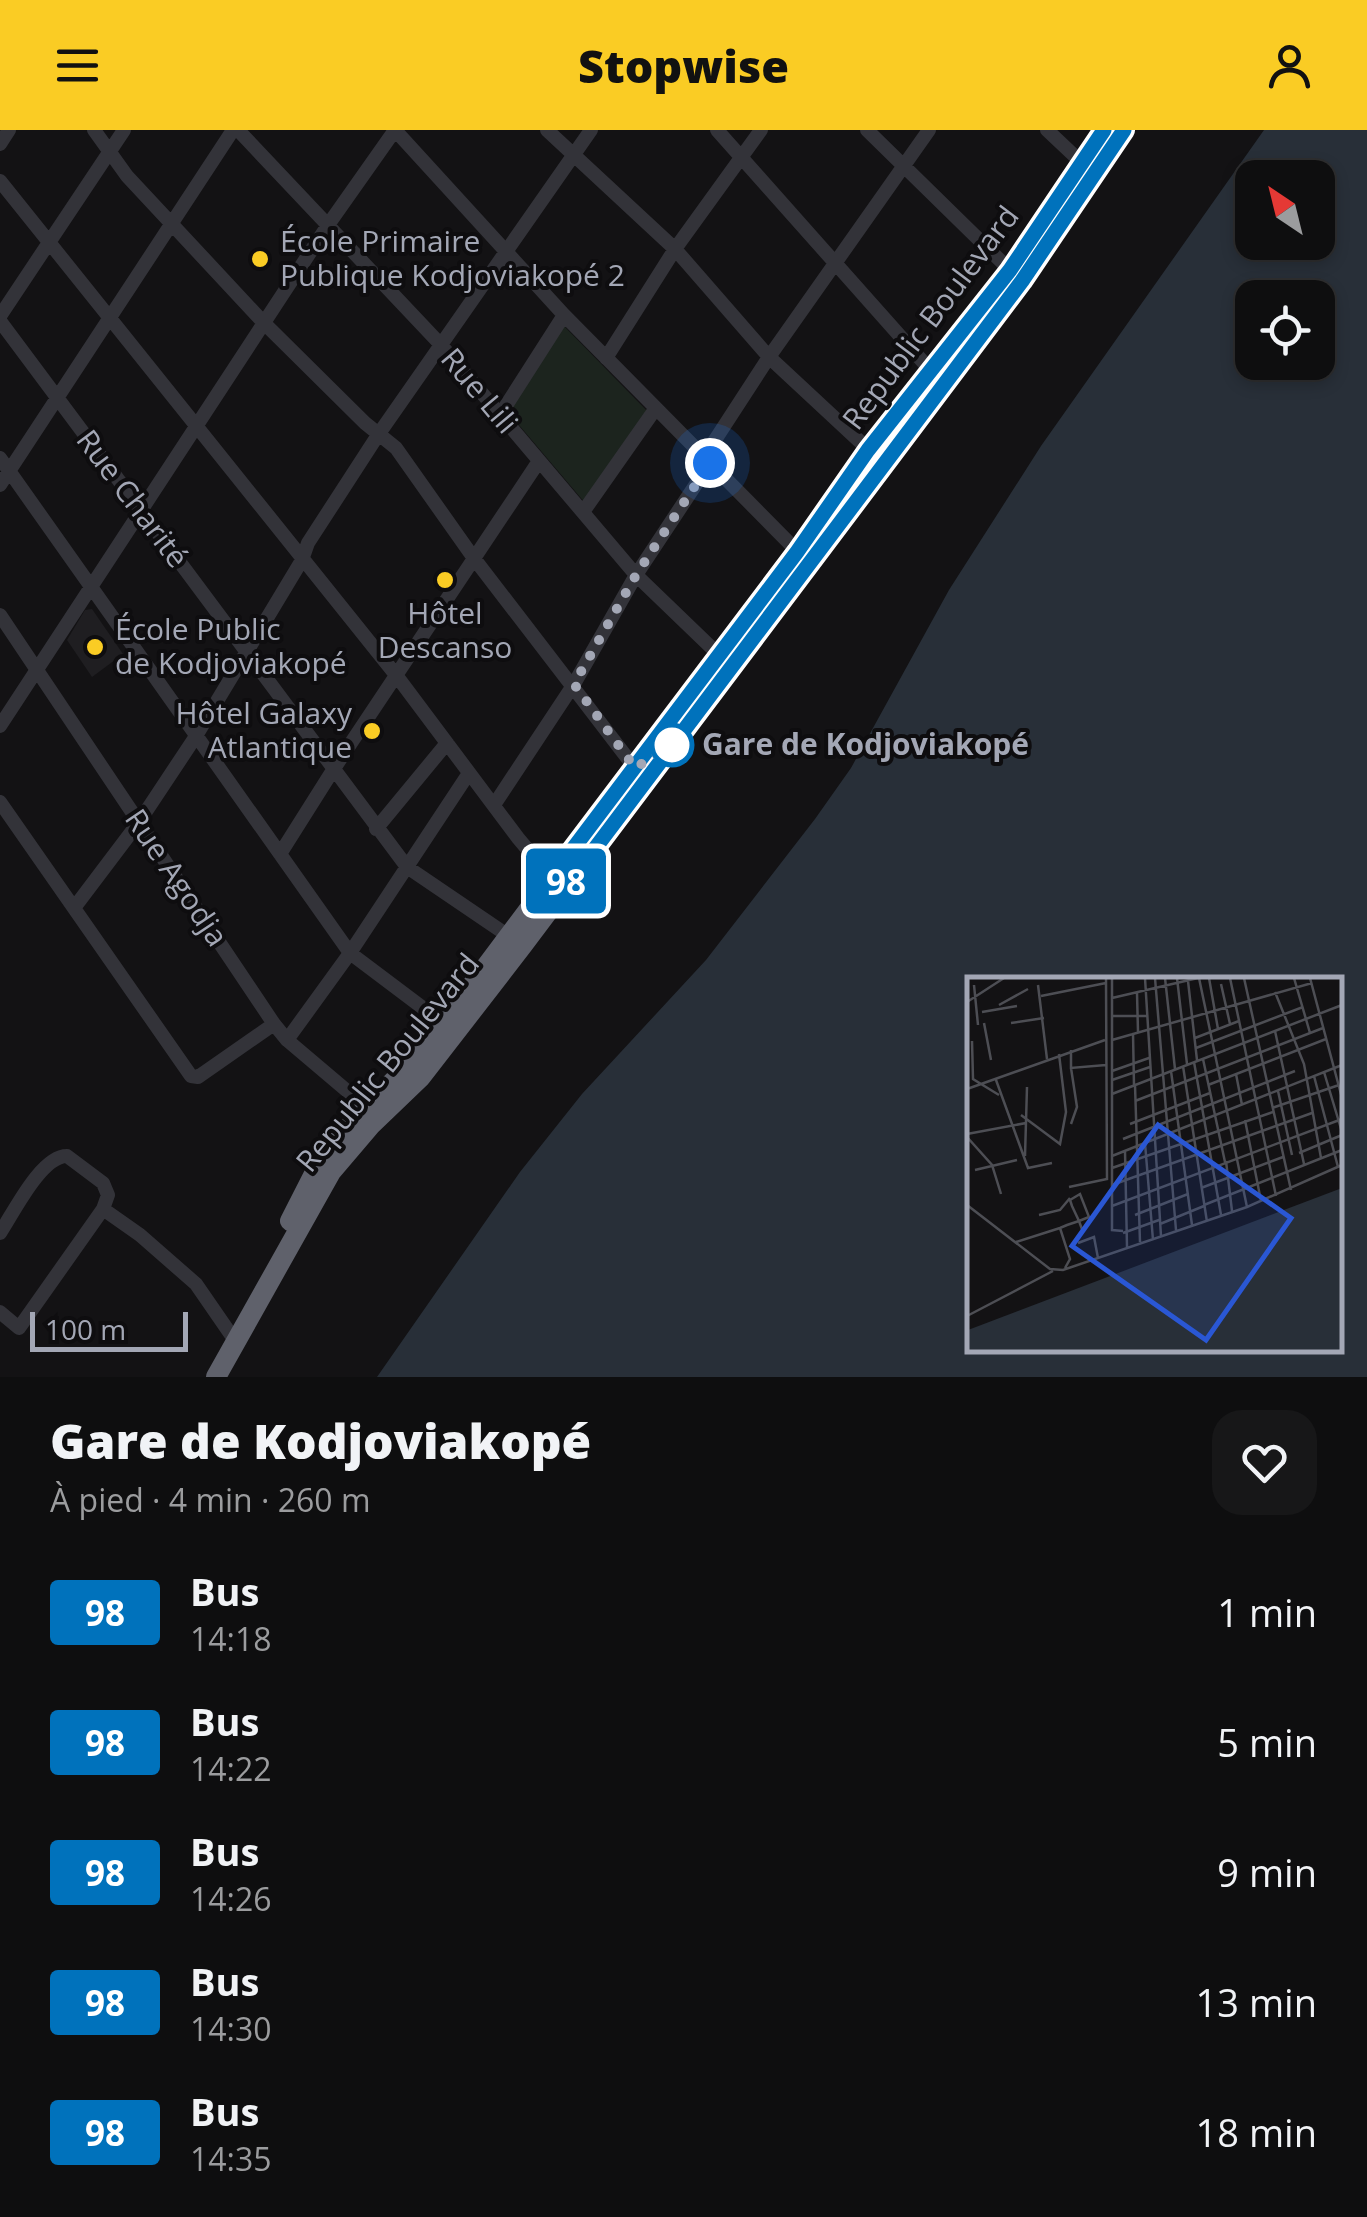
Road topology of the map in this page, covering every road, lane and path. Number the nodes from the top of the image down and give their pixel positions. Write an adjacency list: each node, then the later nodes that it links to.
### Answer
1 (9, 130): 15 (street)
2 (94, 130): 16 (street)
3 (124, 130): 16 (street)
4 (236, 130): 22 (street); 23 (street, Rue Lili)
5 (396, 130): 23 (street); 26 (street)
6 (547, 130): 17 (street)
7 (591, 130): 17 (street)
8 (717, 130): 18 (street)
9 (761, 130): 18 (street)
10 (867, 130): 20 (street)
11 (929, 130): 20 (street)
12 (1047, 130): 19 (street)
13 (1104, 130): 19 (highway, Republic Boulevard)
14 (1124, 130): 28 (highway, Republic Boulevard)
15 (0, 144)
16 (110, 151): 22 (street); 24 (street)
17 (573, 156): 25 (street); 26 (street)
18 (742, 158): 25 (street); 27 (street)
19 (1082, 163): 28 (highway, Republic Boulevard)
20 (904, 165): 27 (street); 28 (street)
21 (0, 181): 24 (street)
22 (171, 224): 31 (street); 32 (street)
23 (328, 226): 32 (street); 33 (street, Rue Lili)
24 (49, 243): 30 (street); 31 (street)
25 (675, 249): 34 (street); 35 (street)
26 (506, 252): 29 (street); 33 (street)
27 (836, 261): 34 (street); 36 (street)
28 (1016, 276): 36 (highway, Republic Boulevard); 50 (highway, Republic Boulevard)
29 (564, 315): 35 (street); 39 (street)
30 (0, 319): 37 (street, Rue Charité)
31 (109, 319): 37 (street); 40 (street)
32 (264, 323): 40 (street); 41 (street)
33 (442, 346): 39 (street, Rue Lili); 41 (street)
34 (769, 356): 42 (street); 43 (street)
35 (606, 358): 38 (street)
36 (932, 372): 42 (highway, Republic Boulevard)
37 (57, 398): 45 (street); 47 (street, Rue Charité)
38 (656, 408): 43 (street); 48 (street)
39 (500, 416): 44 (street, Rue Lili)
40 (196, 429): 47 (street); 51 (street)
41 (378, 435): 49 (street); 51 (street)
42 (868, 450): 50 (highway, Republic Boulevard)
43 (707, 460): 50 (street); 52 (street)
44 (539, 461): 48 (street, Rue Lili); 49 (street)
45 (5, 465): 46 (street); 53 (street)
46 (0, 485)
47 (141, 511): 53 (street); 55 (street, Rue Charité)
48 (583, 512): 52 (street, Rue Lili)
49 (473, 557): 58 (street); 59 (street)
50 (803, 557): 56 (highway, Republic Boulevard); 72 (highway, Republic Boulevard)
51 (302, 560): 55 (street); 58 (street)
52 (636, 575): 56 (street, Rue Lili); 59 (street)
53 (92, 589): 57 (street); 61 (street)
54 (0, 615): 57 (street, Rue Agodja)
55 (246, 653): 61 (street); 64 (street, Rue Charité)
56 (718, 654): 63 (highway, Republic Boulevard)
57 (38, 672): 60 (street); 68 (street, Rue Agodja)
58 (396, 674): 62 (street); 64 (street)
59 (574, 684): 63 (street); 67 (street)
60 (0, 726)
61 (196, 736): 68 (street); 70 (street)
62 (447, 742): 65 (street); 69 (street)
63 (635, 768): 72 (highway, Republic Boulevard)
64 (333, 770): 69 (street, Rue Charité); 70 (street)
65 (469, 773): 67 (street); 71 (street)
66 (0, 802): 73 (street)
67 (494, 805): 72 (street)
68 (139, 822): 73 (street); 77 (street, Rue Agodja)
69 (376, 829): 71 (street, Rue Charité)
70 (280, 854): 75 (street)
71 (406, 867): 74 (street, Rue Charité); 75 (street)
72 (562, 878): 74 (highway, Republic Boulevard)
73 (74, 908): 77 (street)
74 (516, 940): 76 (highway, Republic Boulevard); 79 (highway, Republic Boulevard)
75 (350, 953): 76 (street); 78 (street)
76 (443, 1023): 79 (highway, Republic Boulevard)
77 (274, 1024): 78 (street, Rue Agodja)
78 (287, 1040): 79 (street, Rue Agodja)
79 (373, 1112): 83 (highway, Republic Boulevard)
80 (103, 1209): 81 (street); 82 (street); 83 (street)
81 (2, 1227)
82 (0, 1312)
83 (233, 1339): 84 (highway); 85 (highway)
84 (206, 1377)
85 (216, 1377)

